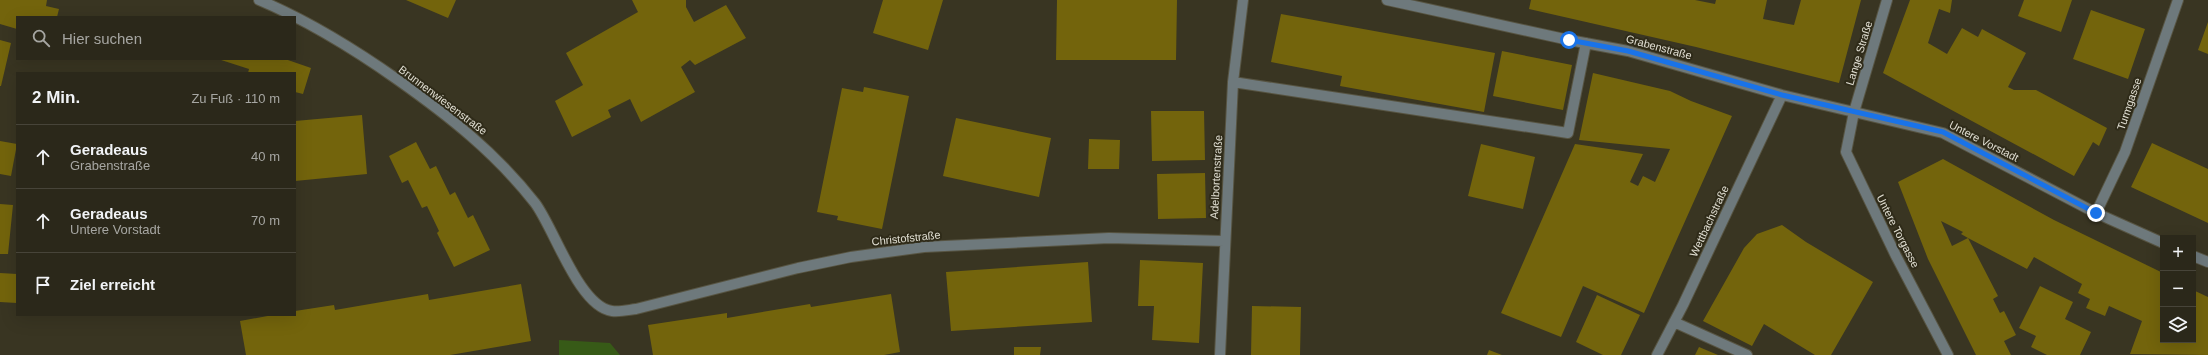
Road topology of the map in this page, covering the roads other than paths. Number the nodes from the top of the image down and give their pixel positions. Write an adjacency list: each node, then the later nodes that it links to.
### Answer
1 (259, 0): 6 (street, Brunnenwiesenstraße)
2 (1243, 0): 9 (street, Adelbortenstraße)
3 (1387, 0): 8 (street, Grabenstraße)
4 (1887, 0): 11 (street, Lange Straße)
5 (2178, 0): 12 (street, Turmgasse)
6 (292, 16)
7 (296, 18): 17 (street, Brunnenwiesenstraße)
8 (1586, 43): 9 (street); 10 (street, Grabenstraße)
9 (1233, 82): 13 (street, Adelbortenstraße)
10 (1782, 95): 11 (street, Untere Vorstadt); 18 (street, Wettbachstraße)
11 (1854, 112): 12 (street, Untere Vorstadt); 22 (street, Untere Torgasse)
12 (2096, 213): 14 (street, Untere Vorstadt)
13 (1224, 241): 17 (street, Christofstraße); 19 (street, Adelbortenstraße)
14 (2160, 242)
15 (2196, 257): 16 (street)
16 (2208, 262)
17 (598, 305)
18 (1674, 322): 20 (street, Wettbachstraße); 21 (street)
19 (1220, 355)
20 (1657, 355)
21 (1747, 355)
22 (1948, 355)

